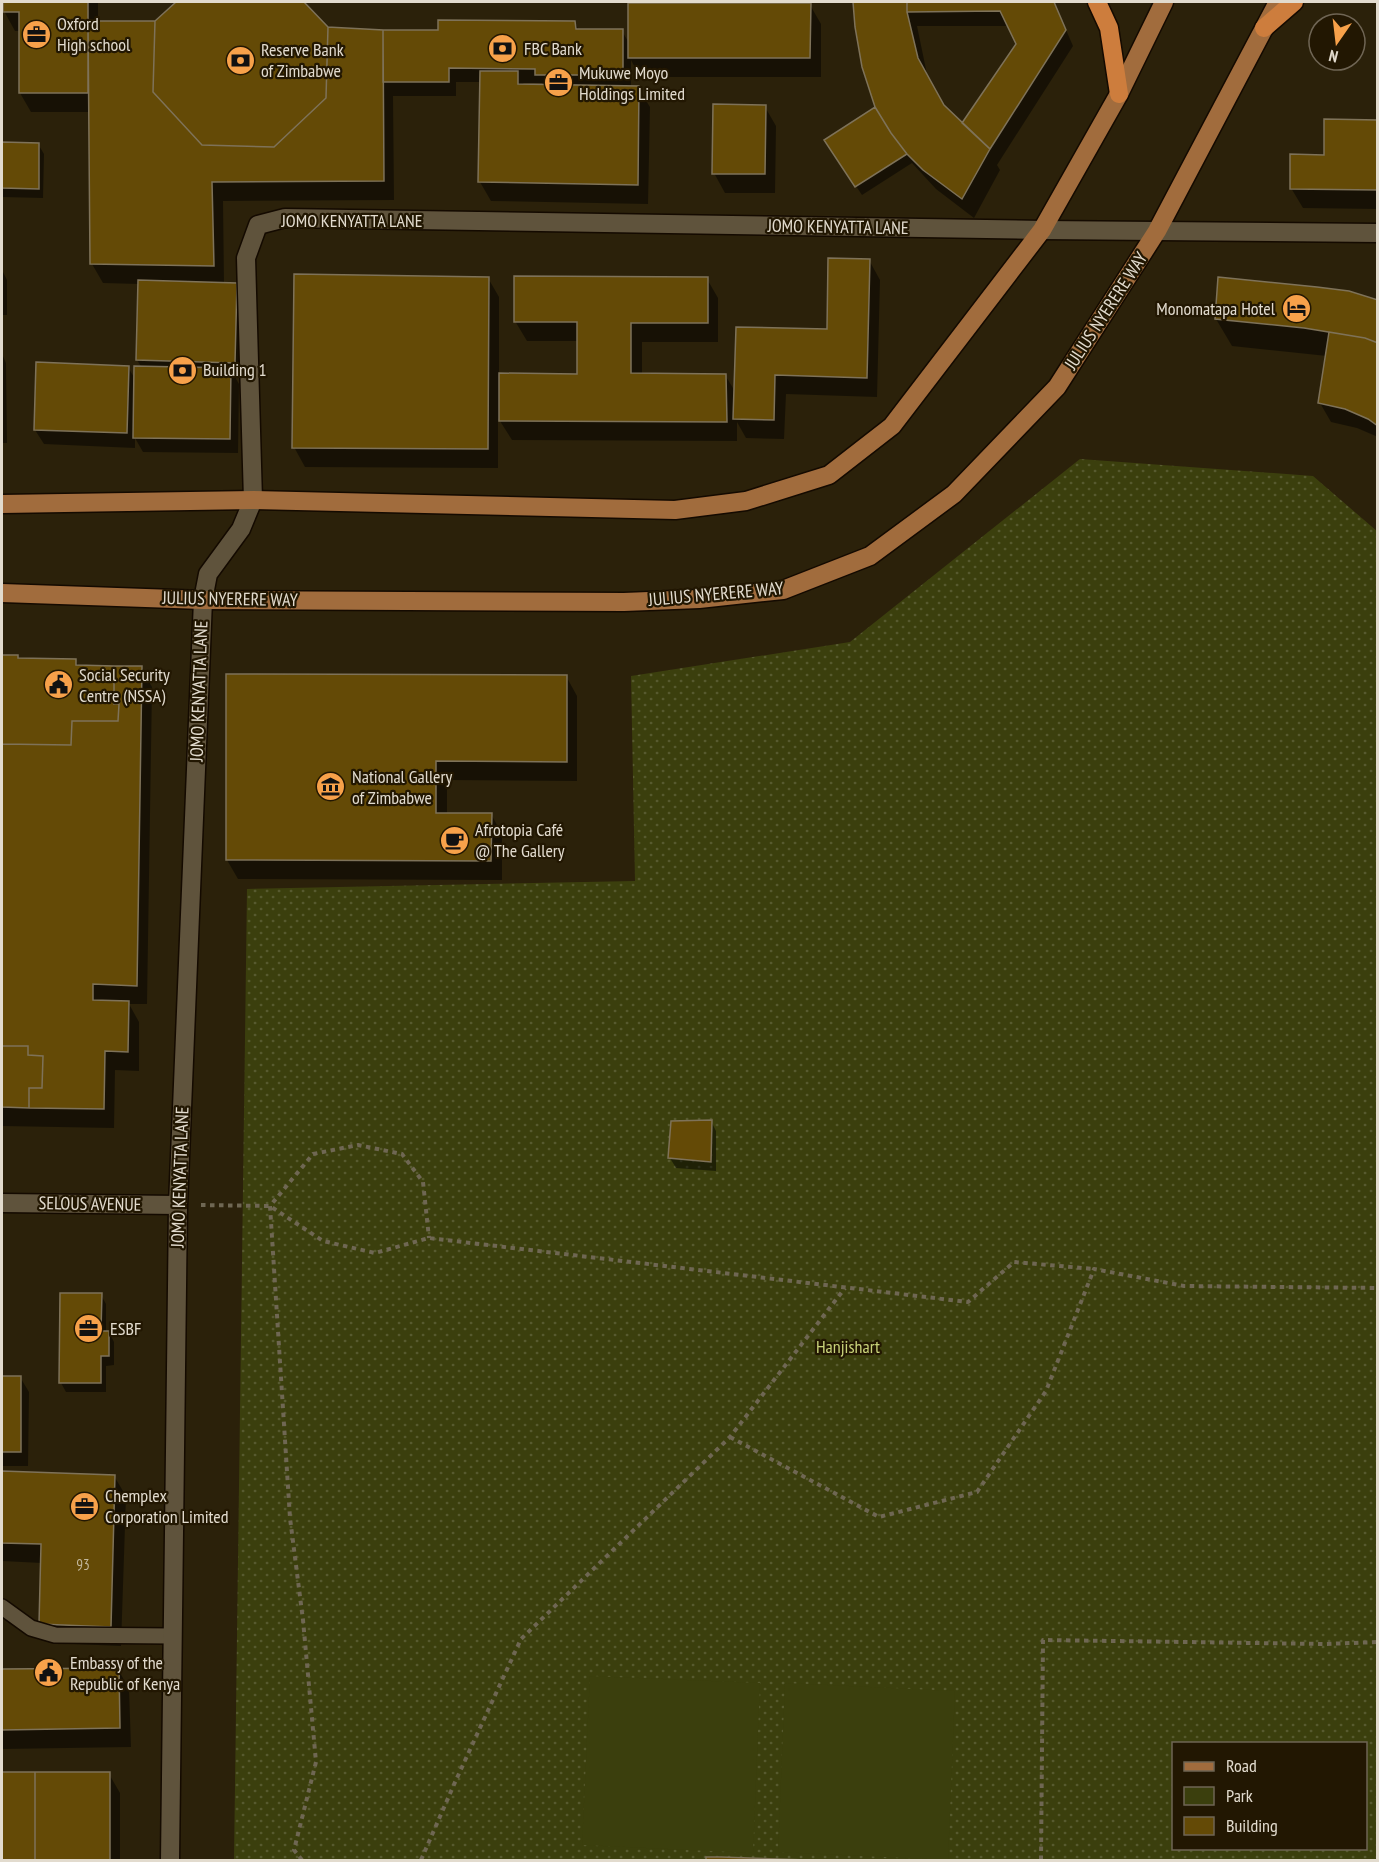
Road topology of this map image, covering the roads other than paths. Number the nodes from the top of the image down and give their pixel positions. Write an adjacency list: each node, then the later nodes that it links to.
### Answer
1 (1097, 2): 6 (highway)
2 (1164, 2): 6 (main road)
3 (1278, 2): 5 (main road, JULIUS NYERERE WAY)
4 (1294, 2): 5 (highway)
5 (1264, 28): 8 (main road, JULIUS NYERERE WAY)
6 (1119, 94): 7 (main road)
7 (1042, 230): 8 (street, JOMO KENYATTA LANE); 10 (main road); 10 (street, JOMO KENYATTA LANE)
8 (1157, 231): 9 (street, JOMO KENYATTA LANE); 13 (main road, JULIUS NYERERE WAY)
9 (1377, 233)
10 (253, 500): 11 (main road); 13 (street, JOMO KENYATTA LANE)
11 (2, 504)
12 (2, 593): 13 (main road, JULIUS NYERERE WAY)
13 (203, 600): 15 (street, JOMO KENYATTA LANE)
14 (2, 1203): 15 (street, SELOUS AVENUE)
15 (178, 1205): 17 (street, JOMO KENYATTA LANE)
16 (2, 1608): 17 (lane)
17 (173, 1636): 18 (street, JOMO KENYATTA LANE)
18 (170, 1860)

